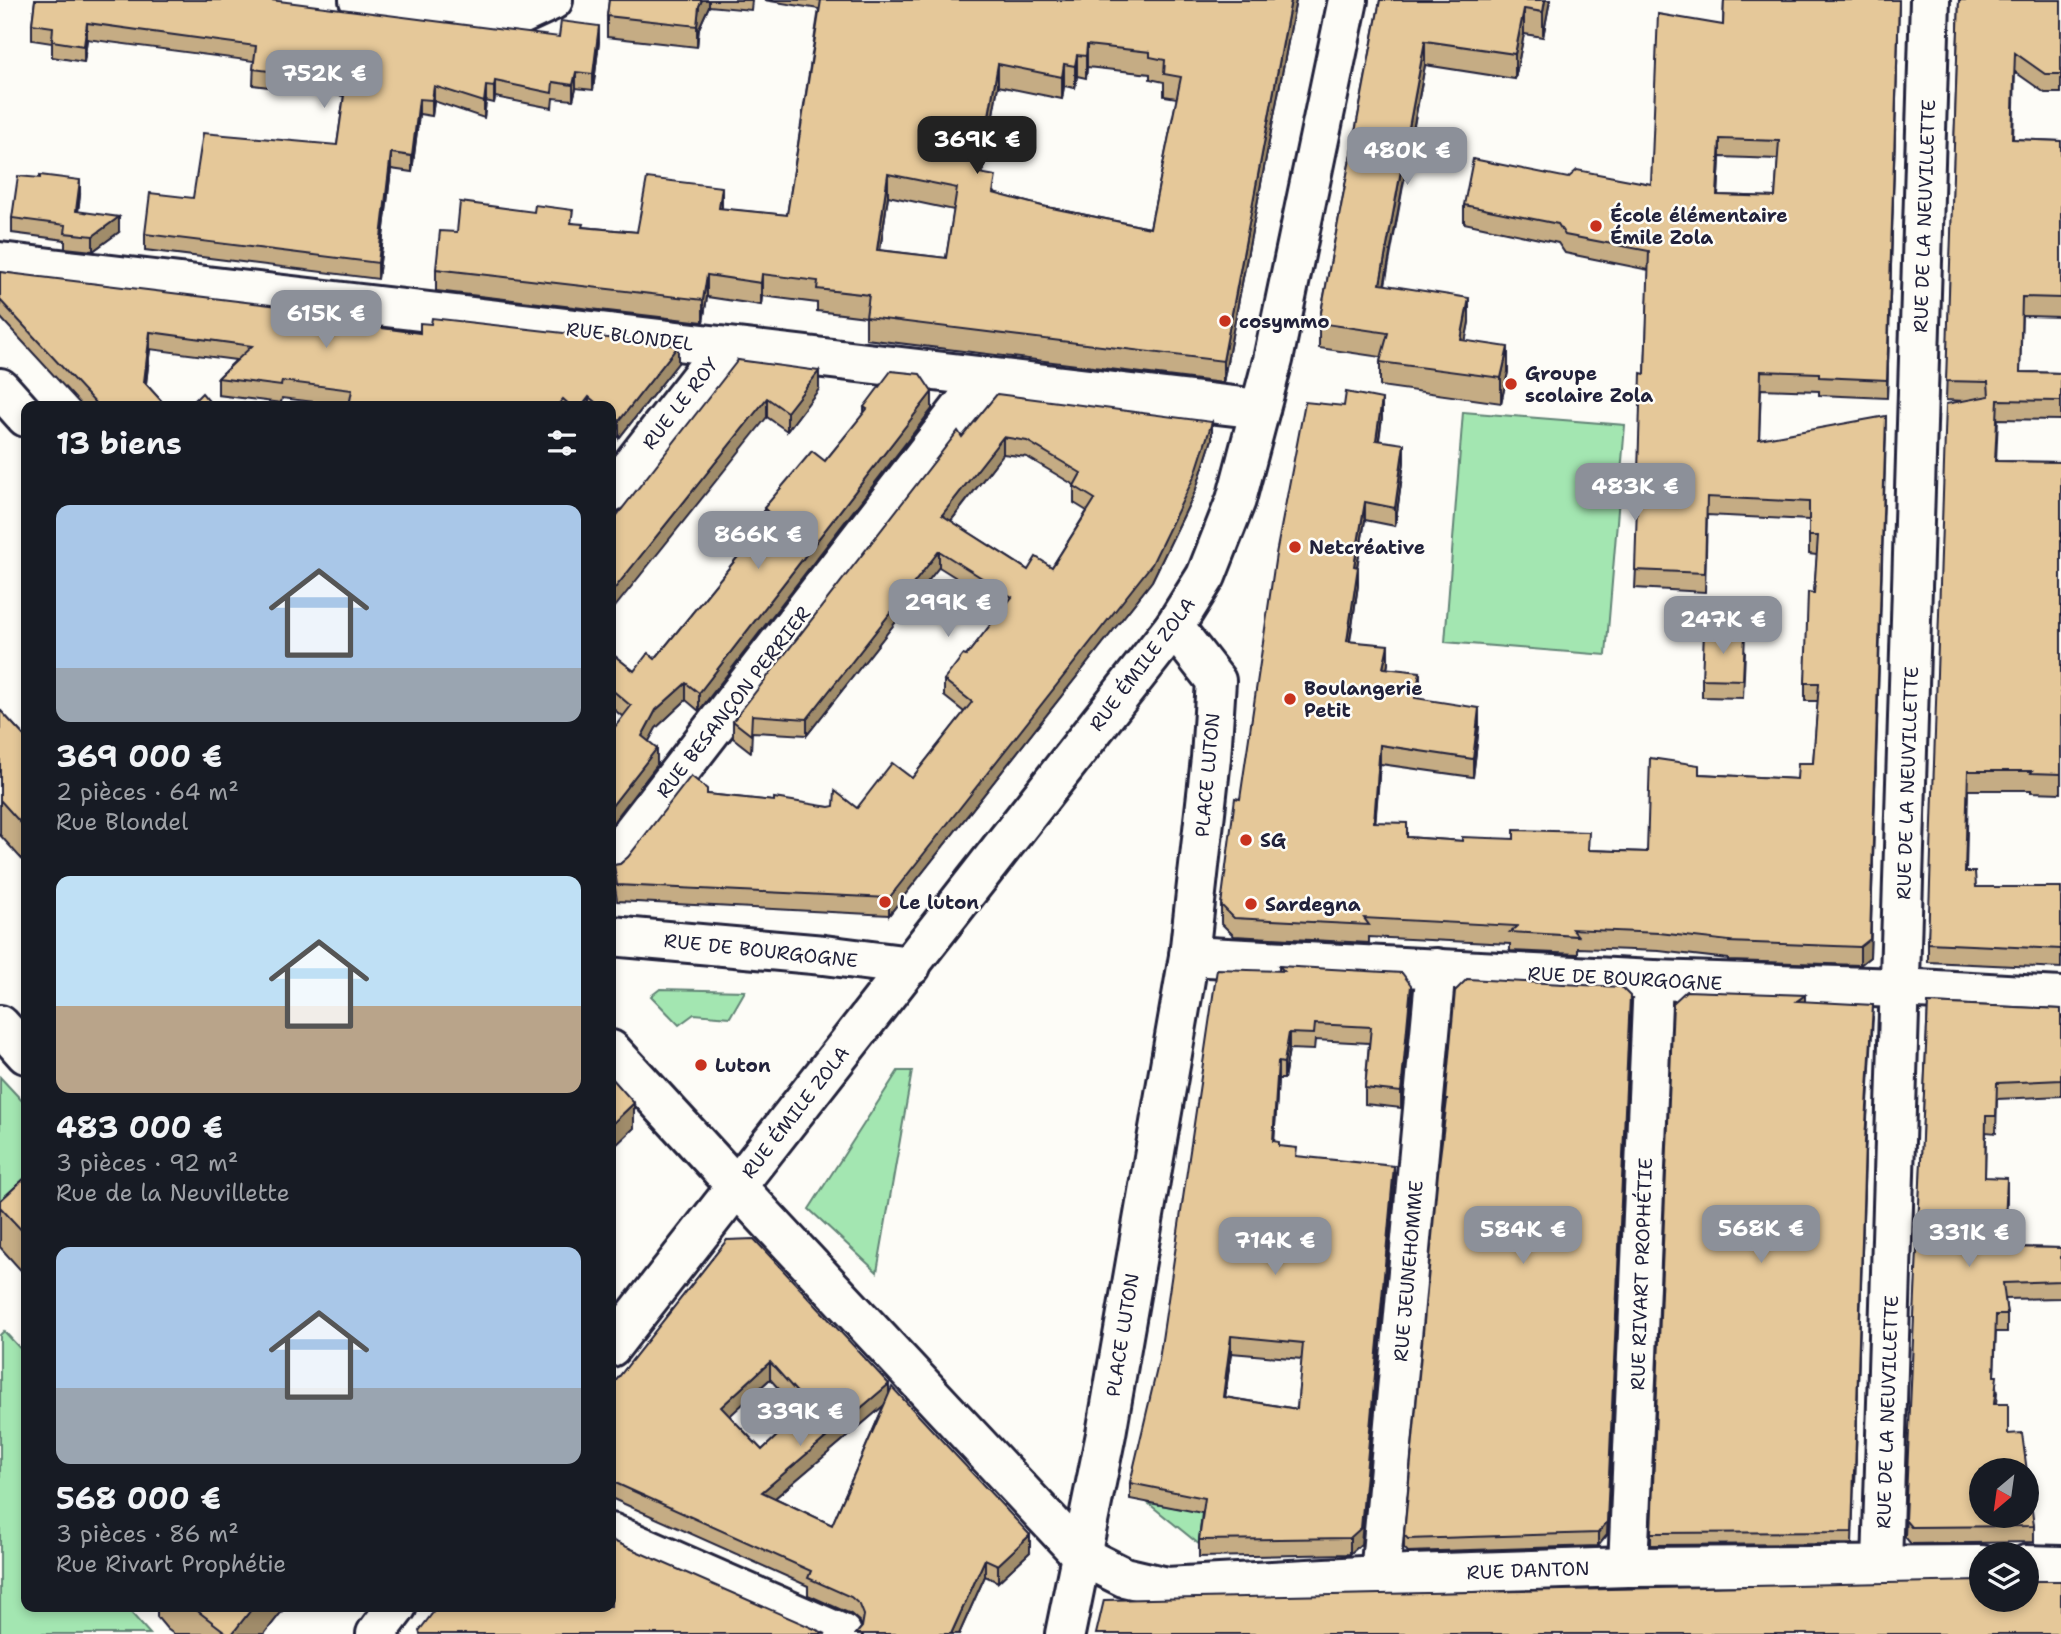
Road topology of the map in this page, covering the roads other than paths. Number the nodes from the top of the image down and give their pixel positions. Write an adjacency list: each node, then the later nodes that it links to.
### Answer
1 (359, 0): 2 (street)
2 (553, 0)
3 (1348, 0): 9 (street, RUE ÉMILE ZOLA)
4 (1930, 0): 19 (street, RUE DE LA NEUVILLETTE)
5 (0, 262): 6 (street, RUE BLONDEL)
6 (724, 347): 7 (street, RUE BLONDEL); 11 (street, RUE LE ROY)
7 (985, 377): 9 (street, RUE BLONDEL); 13 (street, RUE BESANÇON PERRIER)
8 (0, 388): 10 (street)
9 (1260, 409): 12 (street, RUE ÉMILE ZOLA)
10 (21, 411)
11 (616, 486)
12 (1174, 627): 15 (street, PLACE LUTON); 16 (street, RUE ÉMILE ZOLA)
13 (616, 854)
14 (616, 936): 16 (street, RUE DE BOURGOGNE)
15 (1189, 956): 17 (street, RUE DE BOURGOGNE); 27 (street, PLACE LUTON)
16 (911, 966): 24 (street, RUE ÉMILE ZOLA)
17 (1436, 968): 18 (street, RUE DE BOURGOGNE); 33 (street, RUE JEUNEHOMME)
18 (1653, 980): 19 (street, RUE DE BOURGOGNE); 32 (street, RUE RIVART PROPHÉTIE)
19 (1901, 988): 20 (street, RUE DE BOURGOGNE); 30 (street, RUE DE LA NEUVILLETTE)
20 (2061, 997)
21 (0, 1025): 22 (street)
22 (21, 1048)
23 (616, 1055): 24 (street)
24 (737, 1186): 25 (street, RUE ÉMILE ZOLA); 27 (street)
25 (616, 1341)
26 (616, 1534): 36 (street)
27 (1082, 1556): 33 (street, RUE DANTON); 37 (street, PLACE LUTON)
28 (1969, 1565): 30 (street, RUE DANTON)
29 (2039, 1565): 31 (street)
30 (1882, 1566): 32 (street, RUE DANTON)
31 (2061, 1566)
32 (1628, 1567): 33 (street, RUE DANTON)
33 (1380, 1574)
34 (392, 1612): 35 (street)
35 (376, 1634)
36 (842, 1634)
37 (1065, 1634)

